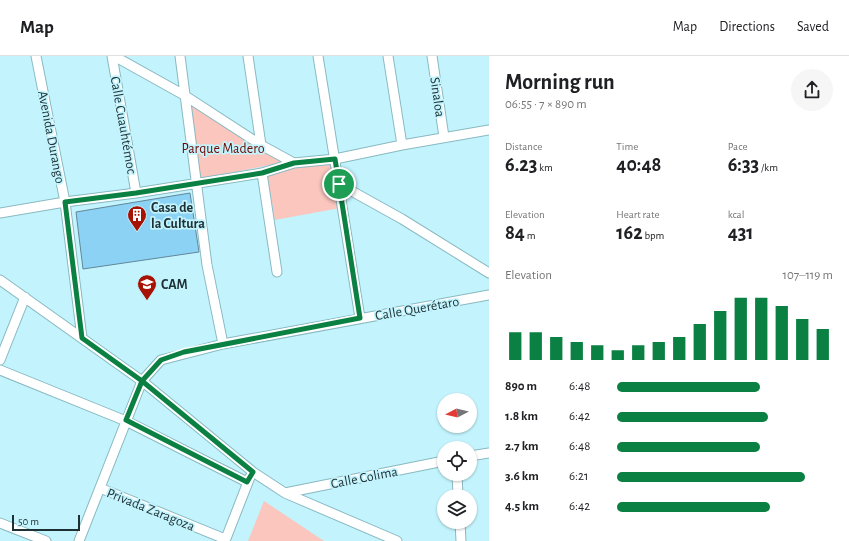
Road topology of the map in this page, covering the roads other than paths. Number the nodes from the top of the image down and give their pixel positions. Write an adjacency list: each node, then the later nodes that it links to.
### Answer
1 (36, 56): 19 (street, Avenida Durango)
2 (113, 56): 8 (street); 18 (street, Calle Cuauhtémoc)
3 (180, 56): 8 (street)
4 (248, 56): 11 (street)
5 (318, 56): 13 (street)
6 (388, 56): 12 (street)
7 (432, 56): 10 (street, Sinaloa)
8 (184, 95): 11 (street); 16 (street)
9 (489, 130): 10 (street)
10 (444, 137): 12 (street)
11 (261, 145): 14 (street)
12 (402, 145): 13 (street)
13 (335, 159): 14 (street); 17 (street)
14 (294, 163): 15 (street)
15 (262, 173): 16 (street); 21 (street)
16 (196, 182): 18 (street); 28 (street)
17 (339, 184): 22 (street); 26 (street)
18 (136, 193): 19 (street)
19 (65, 202): 20 (street); 27 (street, Avenida Durango)
20 (0, 213)
21 (278, 272)
22 (489, 273)
23 (0, 280): 25 (street)
24 (489, 295): 26 (street, Calle Querétaro)
25 (25, 297): 27 (street); 29 (street)
26 (360, 318): 28 (street, Calle Querétaro)
27 (82, 338): 31 (street)
28 (223, 344): 31 (street, Calle Querétaro)
29 (0, 360)
30 (0, 370): 32 (street)
31 (142, 381): 32 (street, Calle Querétaro); 36 (street)
32 (126, 420): 37 (street); 38 (street, Calle Querétaro)
33 (489, 453): 34 (street)
34 (477, 455)
35 (437, 462): 39 (street, Calle Colima)
36 (253, 472): 37 (street); 39 (street)
37 (247, 482): 42 (street)
38 (100, 488): 42 (street, Privada Zaragoza); 44 (street, Calle Querétaro)
39 (285, 493): 45 (street)
40 (0, 523): 43 (street)
41 (460, 529): 46 (street)
42 (225, 540)
43 (46, 541)
44 (79, 541)
45 (397, 541)
46 (461, 541)

